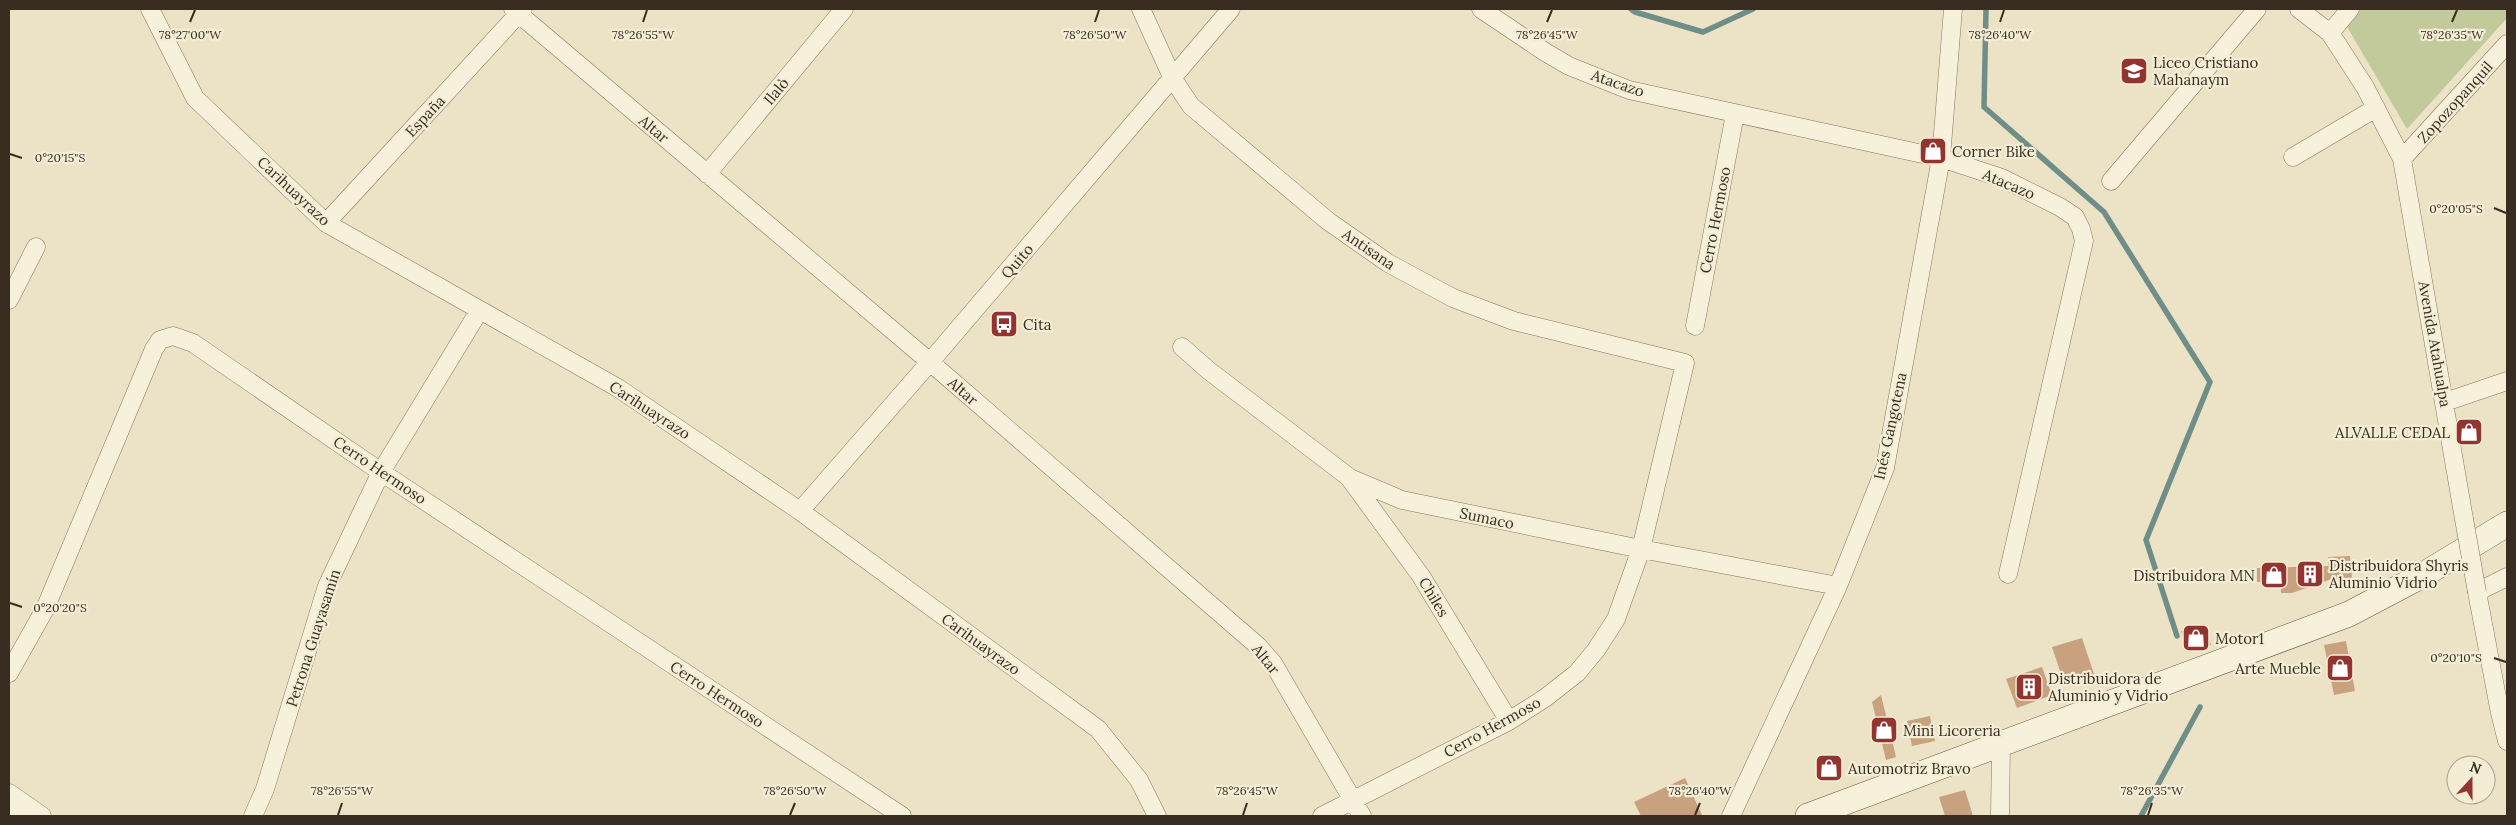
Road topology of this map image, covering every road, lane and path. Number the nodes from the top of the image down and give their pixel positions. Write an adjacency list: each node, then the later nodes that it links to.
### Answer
1 (150, 9): 21 (street, Carihuayrazo)
2 (844, 9): 19 (street, Ilalò)
3 (1142, 9): 13 (street, Antisana)
4 (1231, 9): 13 (street, Quito)
5 (1482, 9): 15 (street, Atacazo)
6 (1953, 9): 17 (street, Inés Gangotena)
7 (2257, 9): 20 (street)
8 (2299, 9): 11 (street, Avenida Atahualpa)
9 (2350, 9): 11 (street)
10 (519, 11): 19 (street, Altar); 21 (street, España)
11 (2330, 33): 14 (street, Avenida Atahualpa)
12 (2507, 44): 18 (street, Zopozopanquil)
13 (1173, 79): 27 (street, Quito); 28 (street, Antisana)
14 (2376, 108): 16 (street); 18 (street, Avenida Atahualpa)
15 (1735, 114): 17 (street, Atacazo); 25 (street, Cerro Hermoso)
16 (2293, 157)
17 (1941, 158): 36 (street, Atacazo); 38 (street, Inés Gangotena)
18 (2402, 159): 30 (street, Avenida Atahualpa)
19 (707, 174): 27 (street, Altar)
20 (2111, 181)
21 (326, 223): 24 (street, Carihuayrazo)
22 (36, 247): 23 (street)
23 (11, 291)
24 (479, 311): 31 (street, Petrona Guayasamín); 33 (street, Carihuayrazo)
25 (1695, 326)
26 (1182, 347): 32 (street, Sumaco)
27 (930, 362): 33 (street, Quito); 44 (street, Altar)
28 (1685, 364): 35 (street, Cerro Hermoso)
29 (2507, 381): 30 (street)
30 (2445, 402): 39 (street, Avenida Atahualpa, bridge)
31 (382, 472): 40 (street, Cerro Hermoso); 47 (street, Petrona Guayasamín); 48 (street, Cerro Hermoso)
32 (1350, 478): 35 (street, Sumaco); 41 (street, Chiles)
33 (800, 511): 49 (street, Carihuayrazo)
34 (2507, 524): 43 (main road)
35 (1641, 549): 38 (street, Sumaco); 41 (street, Cerro Hermoso)
36 (2008, 574)
37 (2507, 576): 39 (street)
38 (1838, 586): 52 (street, Inés Gangotena)
39 (2477, 592): 42 (street, Avenida Atahualpa)
40 (9, 673)
41 (1508, 721): 44 (street, Cerro Hermoso)
42 (2507, 741)
43 (2001, 744): 53 (main road); 54 (street)
44 (1353, 800): 50 (street, Cerro Hermoso); 51 (street, Altar)
45 (15, 804): 46 (street)
46 (42, 816)
47 (253, 816)
48 (902, 816)
49 (1157, 816)
50 (1322, 816)
51 (1362, 816)
52 (1731, 816)
53 (1808, 816)
54 (2000, 816)

